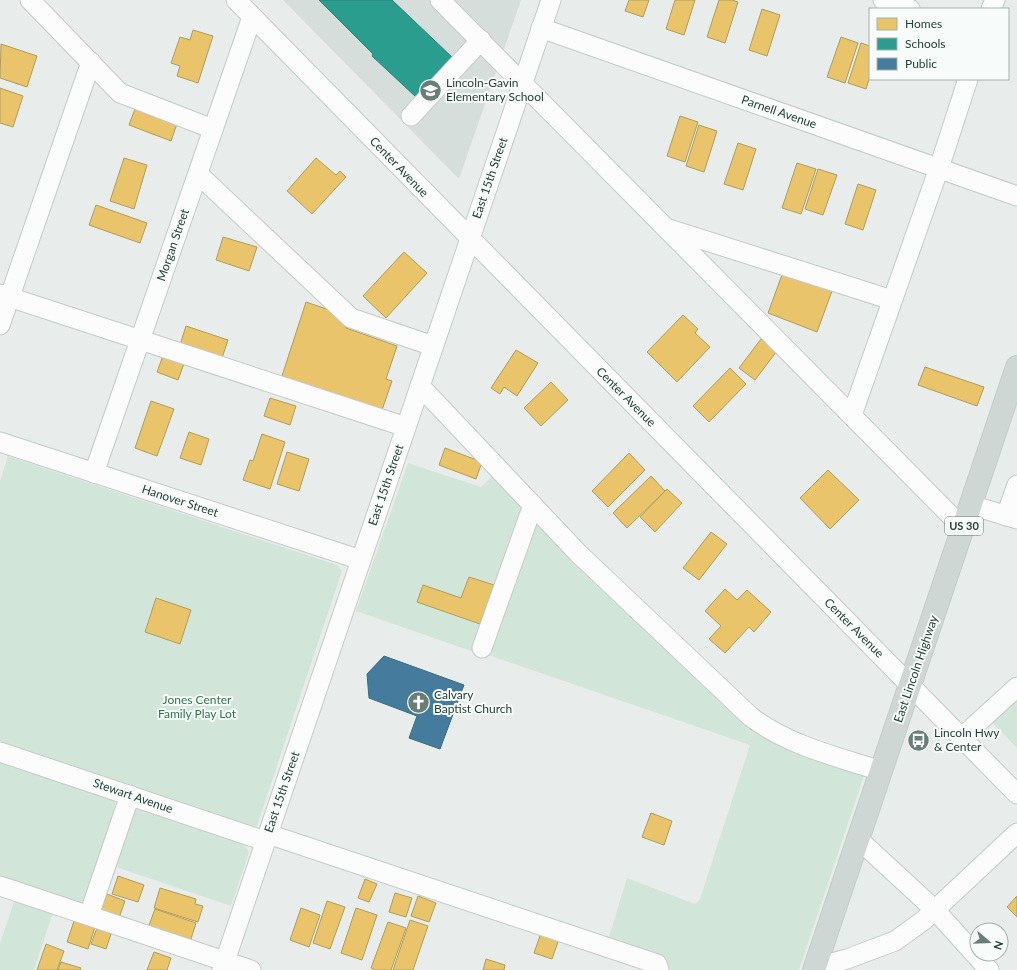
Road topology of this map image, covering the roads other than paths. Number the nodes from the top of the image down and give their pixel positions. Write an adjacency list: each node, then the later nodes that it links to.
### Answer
1 (30, 0): 10 (street)
2 (236, 0): 7 (street, Center Avenue)
3 (440, 0): 9 (street)
4 (551, 0): 8 (street, East 15th Street)
5 (884, 0): 6 (street)
6 (907, 8)
7 (252, 17): 14 (street, Morgan Street); 19 (street, Center Avenue)
8 (541, 28): 12 (street, East 15th Street); 15 (street, Parnell Avenue)
9 (481, 40): 12 (street); 13 (street)
10 (91, 62): 14 (street); 20 (street)
11 (968, 80): 15 (street)
12 (523, 82): 18 (street); 19 (street, East 15th Street)
13 (411, 116)
14 (213, 128): 16 (street, Morgan Street)
15 (939, 168): 17 (street, Parnell Avenue); 21 (street)
16 (198, 174): 23 (street, Morgan Street); 24 (street)
17 (1017, 196)
18 (666, 228): 21 (street); 27 (street)
19 (470, 239): 24 (street, East 15th Street); 38 (street, Center Avenue)
20 (5, 296): 22 (street); 23 (street)
21 (892, 300): 27 (street)
22 (0, 325)
23 (140, 340): 28 (street); 30 (street, Morgan Street)
24 (433, 346): 26 (street, East 15th Street)
25 (1015, 379): 33 (main road, East Lincoln Highway / US 30)
26 (420, 386): 28 (street, East 15th Street); 32 (street)
27 (852, 415): 35 (street)
28 (406, 427): 36 (street, East 15th Street)
29 (0, 442): 30 (street, Hanover Street)
30 (94, 473): 36 (street, Hanover Street)
31 (1017, 485): 34 (street)
32 (532, 505): 37 (street); 42 (street)
33 (971, 506): 34 (street); 35 (main road, East Lincoln Highway / US 30)
34 (1011, 517)
35 (963, 528): 38 (main road, East Lincoln Highway / US 30)
36 (361, 560): 46 (street, East 15th Street)
37 (482, 648)
38 (910, 684): 40 (street, Center Avenue); 42 (main road, East Lincoln Highway / US 30)
39 (1017, 687): 40 (street)
40 (962, 738): 43 (street, Center Avenue)
41 (0, 752): 44 (street, Stewart Avenue)
42 (881, 771): 47 (main road, East Lincoln Highway / US 30)
43 (1017, 794)
44 (130, 796): 46 (street, Stewart Avenue); 50 (street)
45 (1017, 833): 49 (street)
46 (267, 837): 51 (street, East 15th Street); 54 (street, Stewart Avenue)
47 (858, 839): 49 (street); 52 (main road, East Lincoln Highway / US 30)
48 (0, 886): 50 (street)
49 (935, 910): 52 (street); 55 (street)
50 (89, 915): 51 (street)
51 (223, 965): 53 (street)
52 (814, 969)
53 (250, 970)
54 (659, 970)
55 (989, 970)

